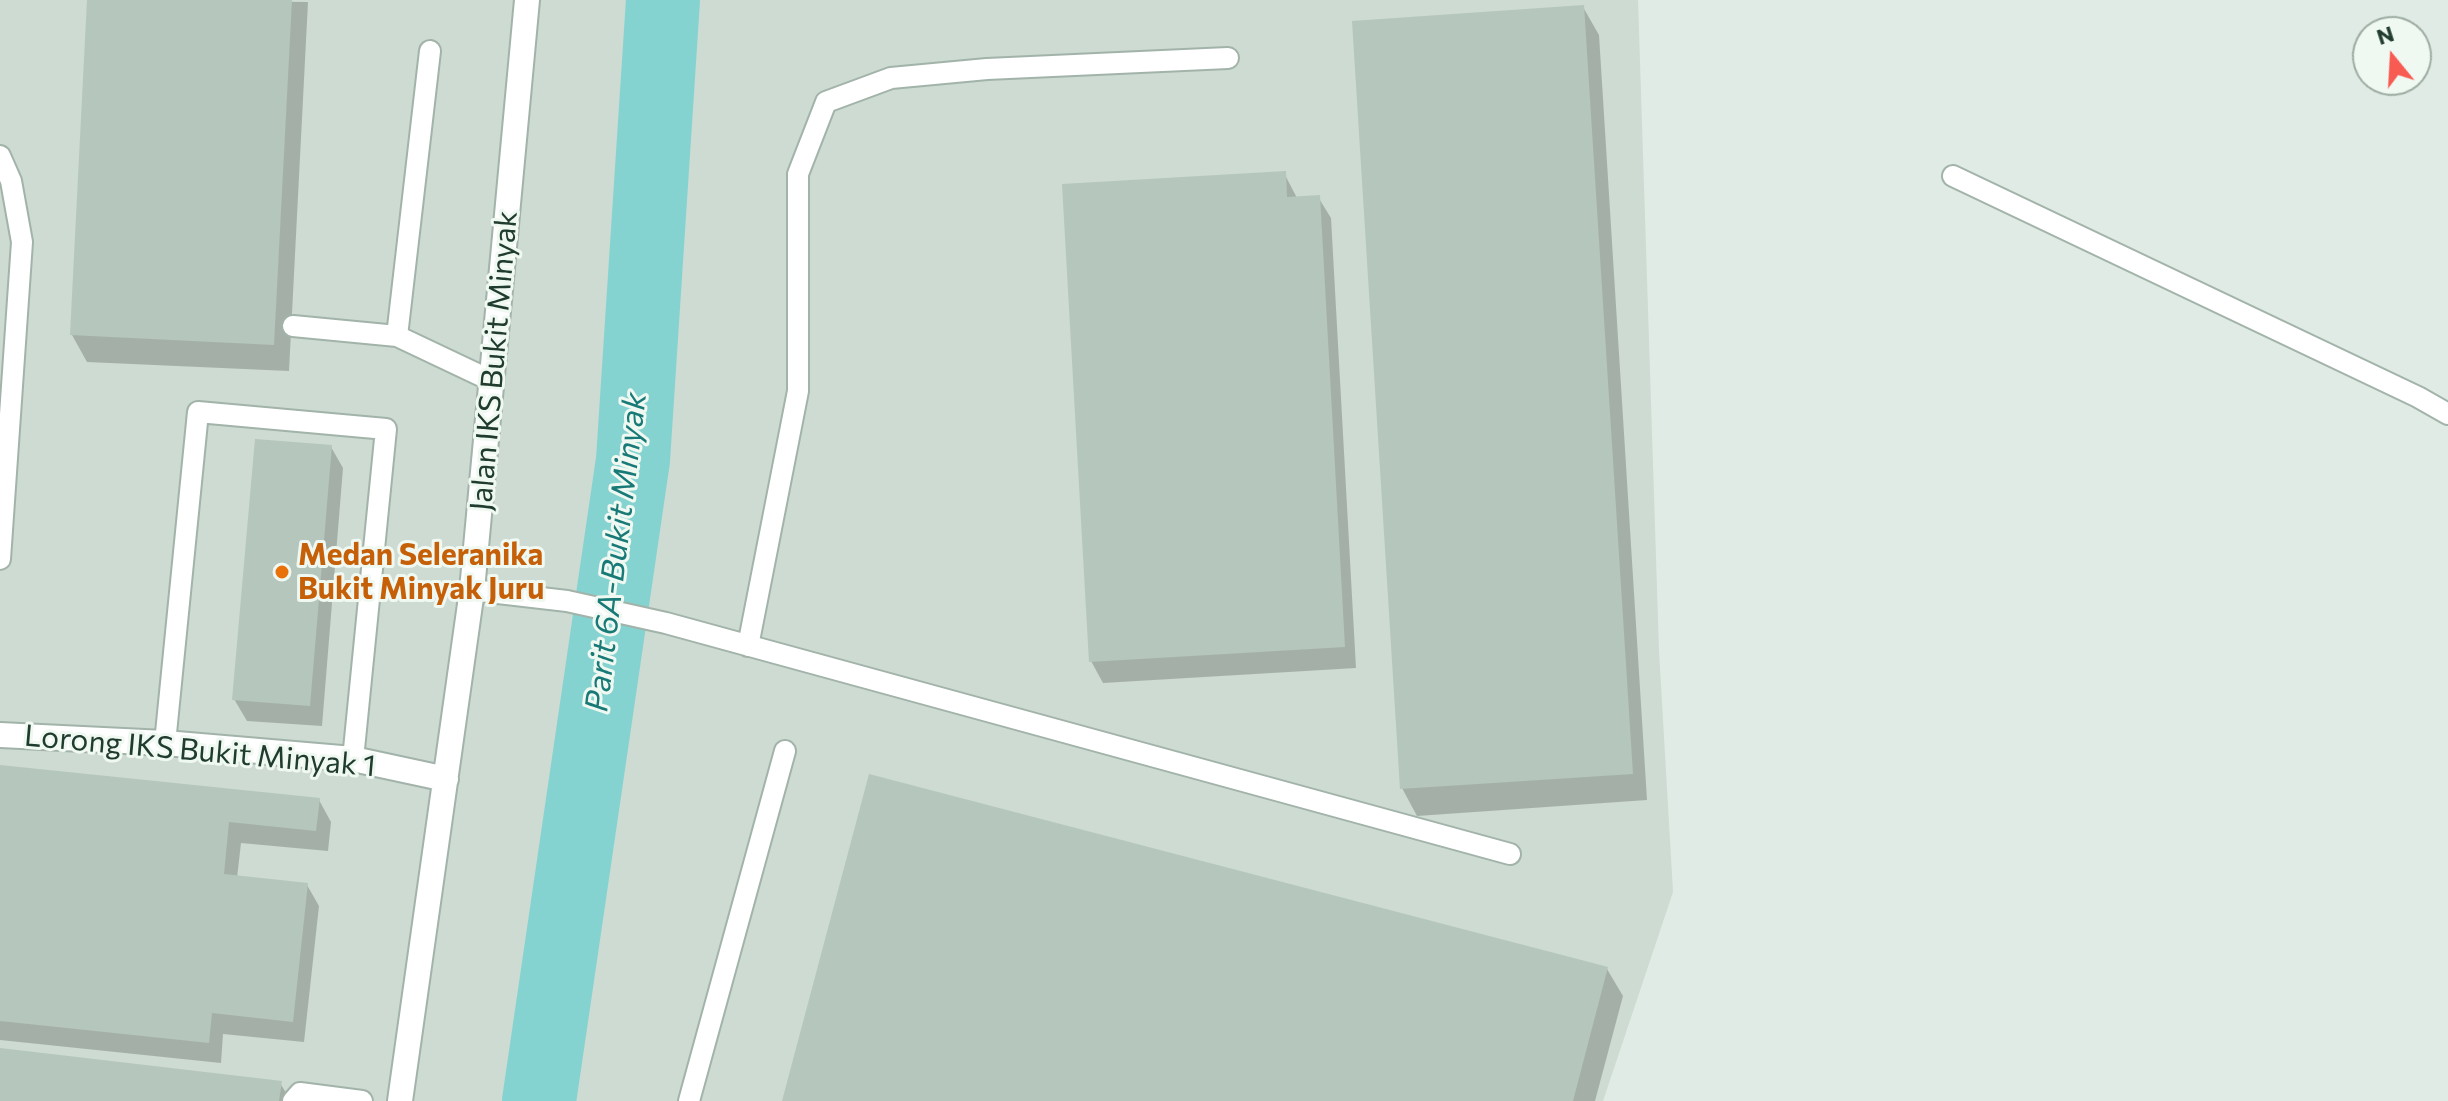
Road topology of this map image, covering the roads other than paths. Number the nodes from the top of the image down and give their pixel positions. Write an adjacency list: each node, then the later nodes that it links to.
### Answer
1 (527, 0): 8 (street, Jalan IKS Bukit Minyak)
2 (430, 51): 7 (lane)
3 (1228, 58): 12 (lane)
4 (0, 156): 10 (lane)
5 (1953, 176): 9 (lane)
6 (293, 326): 7 (lane)
7 (397, 336): 8 (lane)
8 (492, 381): 11 (street, Jalan IKS Bukit Minyak)
9 (2448, 414)
10 (0, 559)
11 (472, 590): 12 (lane); 17 (street, Jalan IKS Bukit Minyak)
12 (748, 646): 18 (lane)
13 (0, 735): 14 (street, Lorong IKS Bukit Minyak 1)
14 (165, 743): 16 (street, Lorong IKS Bukit Minyak 1); 16 (lane)
15 (785, 751): 22 (lane)
16 (353, 759): 17 (street, Lorong IKS Bukit Minyak 1)
17 (446, 779): 21 (street, Jalan IKS Bukit Minyak)
18 (1510, 854)
19 (293, 1101): 20 (lane)
20 (362, 1101)
21 (400, 1101)
22 (689, 1101)

